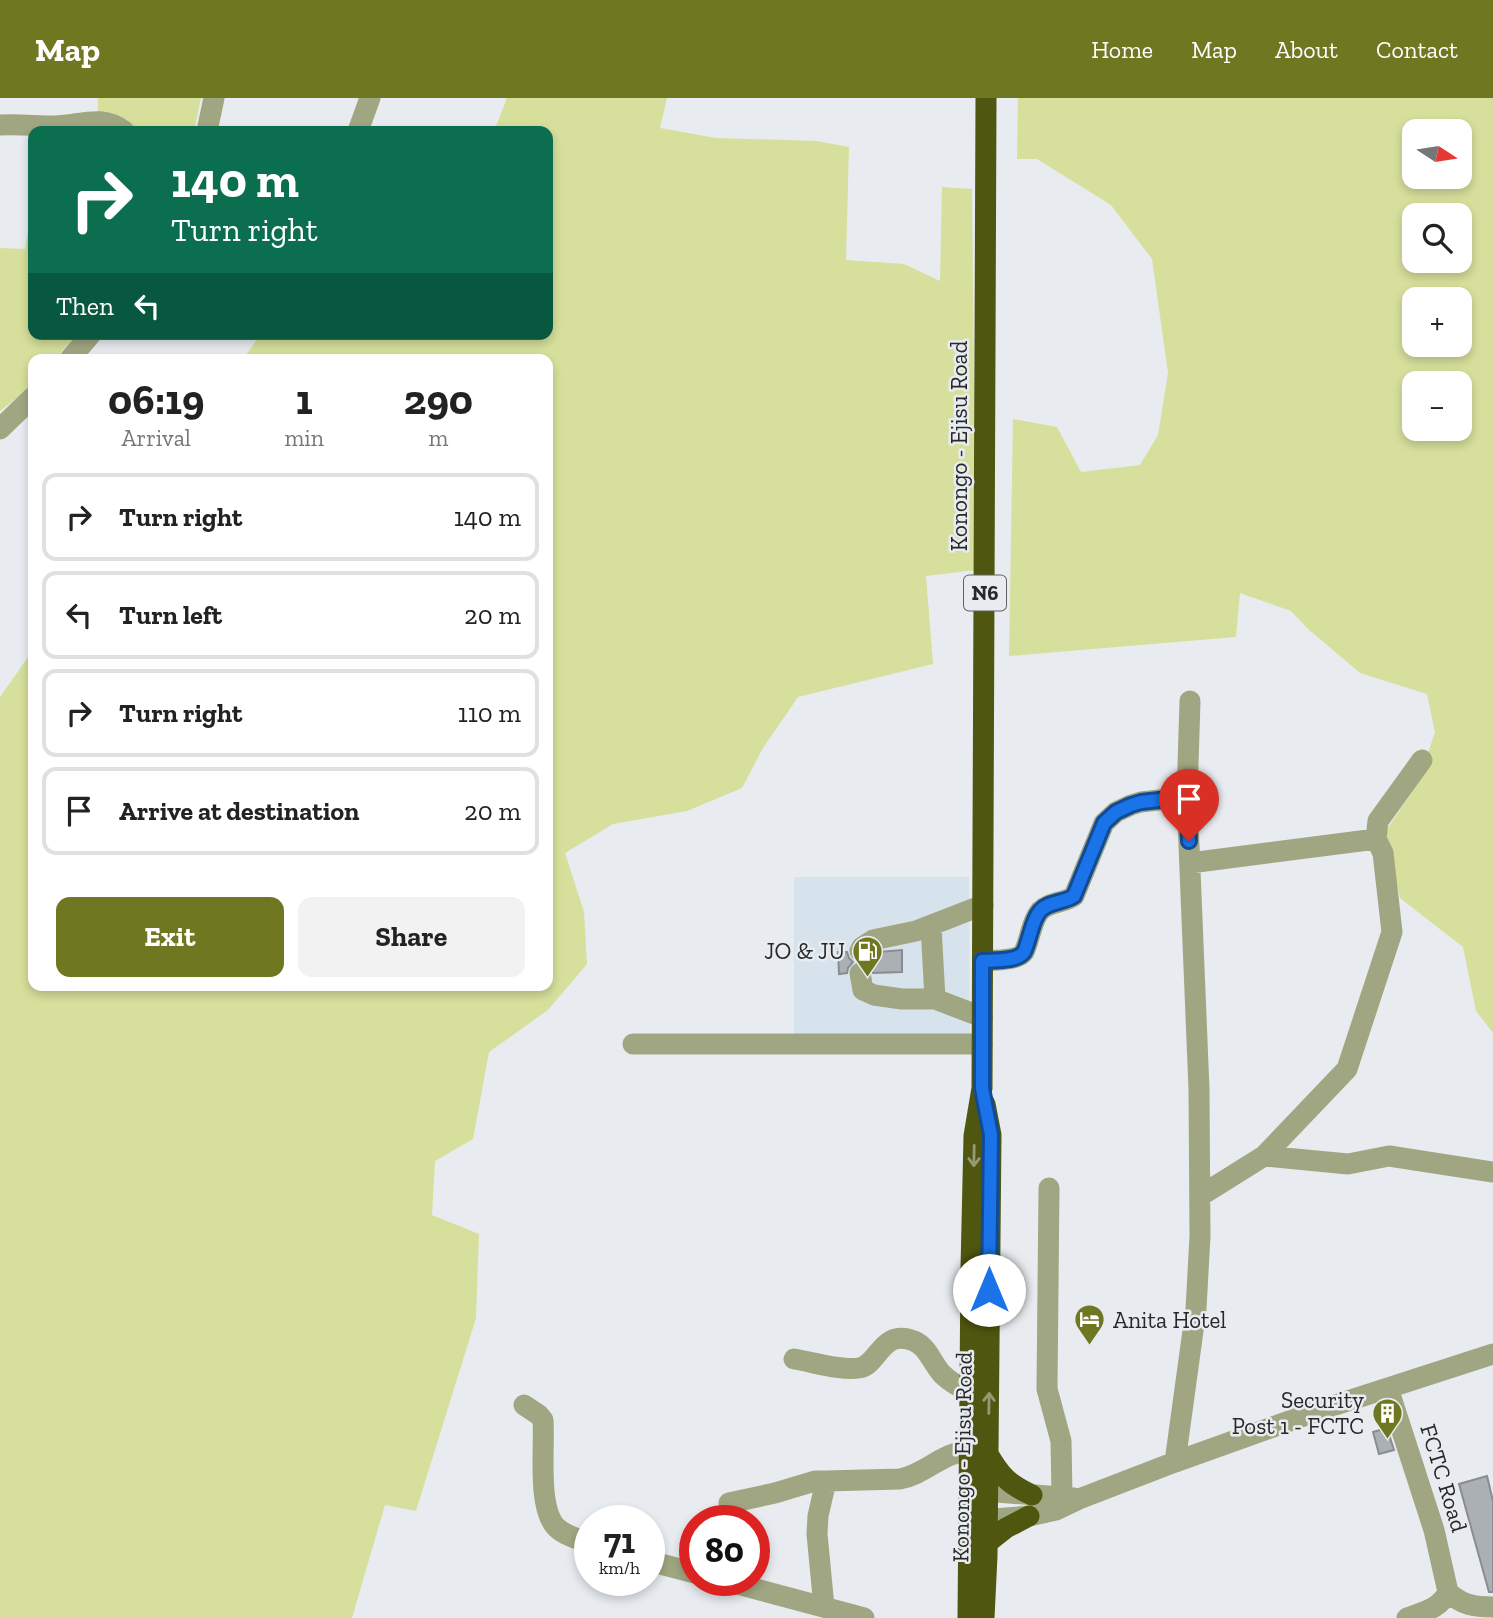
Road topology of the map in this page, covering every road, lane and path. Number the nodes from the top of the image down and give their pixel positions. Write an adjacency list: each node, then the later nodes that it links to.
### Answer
1 (214, 98): 8 (street)
2 (369, 98): 9 (street)
3 (986, 98): 19 (highway, Konongo - Ejisu Road / N6)
4 (0, 125): 6 (street)
5 (56, 126): 7 (street)
6 (56, 126)
7 (117, 126)
8 (207, 126)
9 (360, 126)
10 (86, 340): 11 (street)
11 (74, 354)
12 (28, 402): 13 (street)
13 (0, 429)
14 (1190, 701): 16 (street)
15 (1422, 760): 17 (street)
16 (1187, 797): 18 (street); 22 (street)
17 (1376, 839): 18 (street); 29 (street)
18 (1190, 863): 32 (street)
19 (983, 905): 20 (street); 22 (highway, Konongo - Ejisu Road / N6)
20 (931, 926): 21 (street); 24 (street)
21 (860, 951)
22 (982, 961): 25 (highway, Konongo - Ejisu Road / N6)
23 (860, 973): 24 (street)
24 (935, 999): 25 (street)
25 (982, 1017): 27 (highway, Konongo - Ejisu Road / N6)
26 (633, 1044): 27 (street)
27 (982, 1044): 28 (highway, Konongo - Ejisu Road / N6)
28 (982, 1088): 36 (highway, Konongo - Ejisu Road / N6, one-way to 36); 38 (highway, Konongo - Ejisu Road / N6, one-way to 28)
29 (1264, 1156): 30 (street); 32 (street)
30 (1493, 1172)
31 (1049, 1188): 42 (street)
32 (1200, 1196): 39 (street)
33 (1493, 1354): 35 (street)
34 (794, 1359): 36 (street)
35 (1388, 1388): 39 (street); 48 (street, FCTC Road)
36 (970, 1392): 38 (highway, Konongo - Ejisu Road / N6)
37 (524, 1405): 46 (street)
38 (978, 1453): 40 (street); 41 (highway, Konongo - Ejisu Road / N6); 44 (highway)
39 (1175, 1462): 42 (street)
40 (826, 1481): 43 (street); 51 (street)
41 (978, 1491): 44 (street); 45 (highway, Konongo - Ejisu Road / N6)
42 (1071, 1497): 44 (street)
43 (729, 1503)
44 (1030, 1506): 45 (street); 47 (highway)
45 (978, 1521): 47 (highway, Konongo - Ejisu Road / N6); 53 (highway, Konongo - Ejisu Road / N6)
46 (574, 1538)
47 (987, 1543): 54 (highway, Konongo - Ejisu Road / N6)
48 (1447, 1588): 50 (street); 55 (street)
49 (770, 1593): 51 (street)
50 (1493, 1606)
51 (824, 1607): 52 (street)
52 (864, 1618)
53 (968, 1618)
54 (984, 1618)
55 (1406, 1618)

